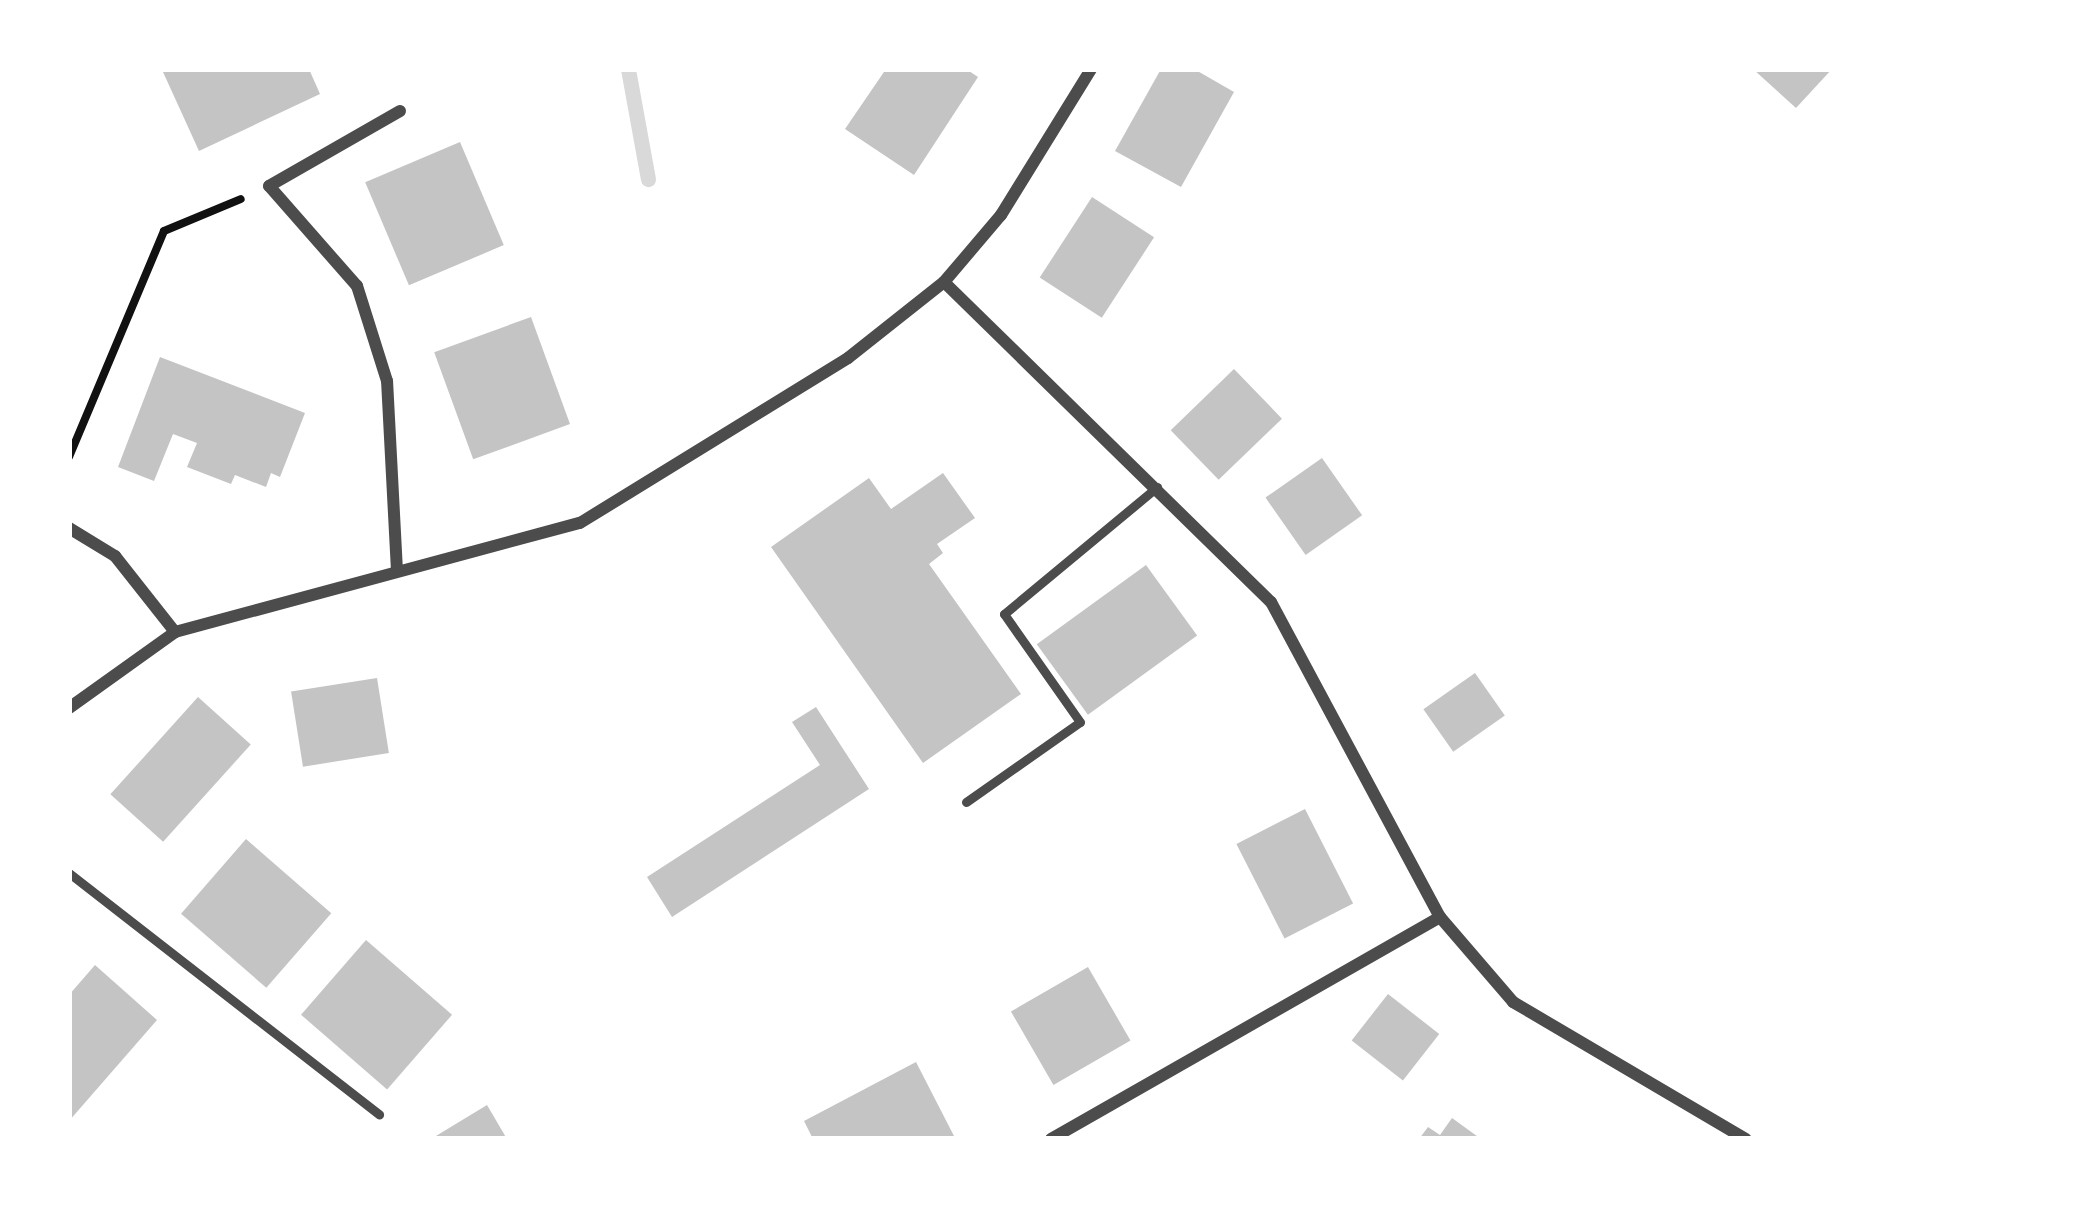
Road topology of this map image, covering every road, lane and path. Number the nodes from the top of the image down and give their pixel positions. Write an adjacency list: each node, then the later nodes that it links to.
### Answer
1 (1091, 69): 4 (street)
2 (400, 111): 3 (street)
3 (269, 186): 5 (path); 8 (street)
4 (944, 282): 6 (street); 8 (street)
5 (69, 457)
6 (1156, 487): 11 (lane); 13 (street)
7 (69, 528): 9 (street)
8 (397, 571): 9 (street)
9 (175, 632): 10 (street)
10 (69, 708)
11 (967, 802)
12 (69, 873): 14 (lane)
13 (1440, 917): 15 (street); 16 (street)
14 (379, 1114)
15 (1051, 1139)
16 (1746, 1139)

